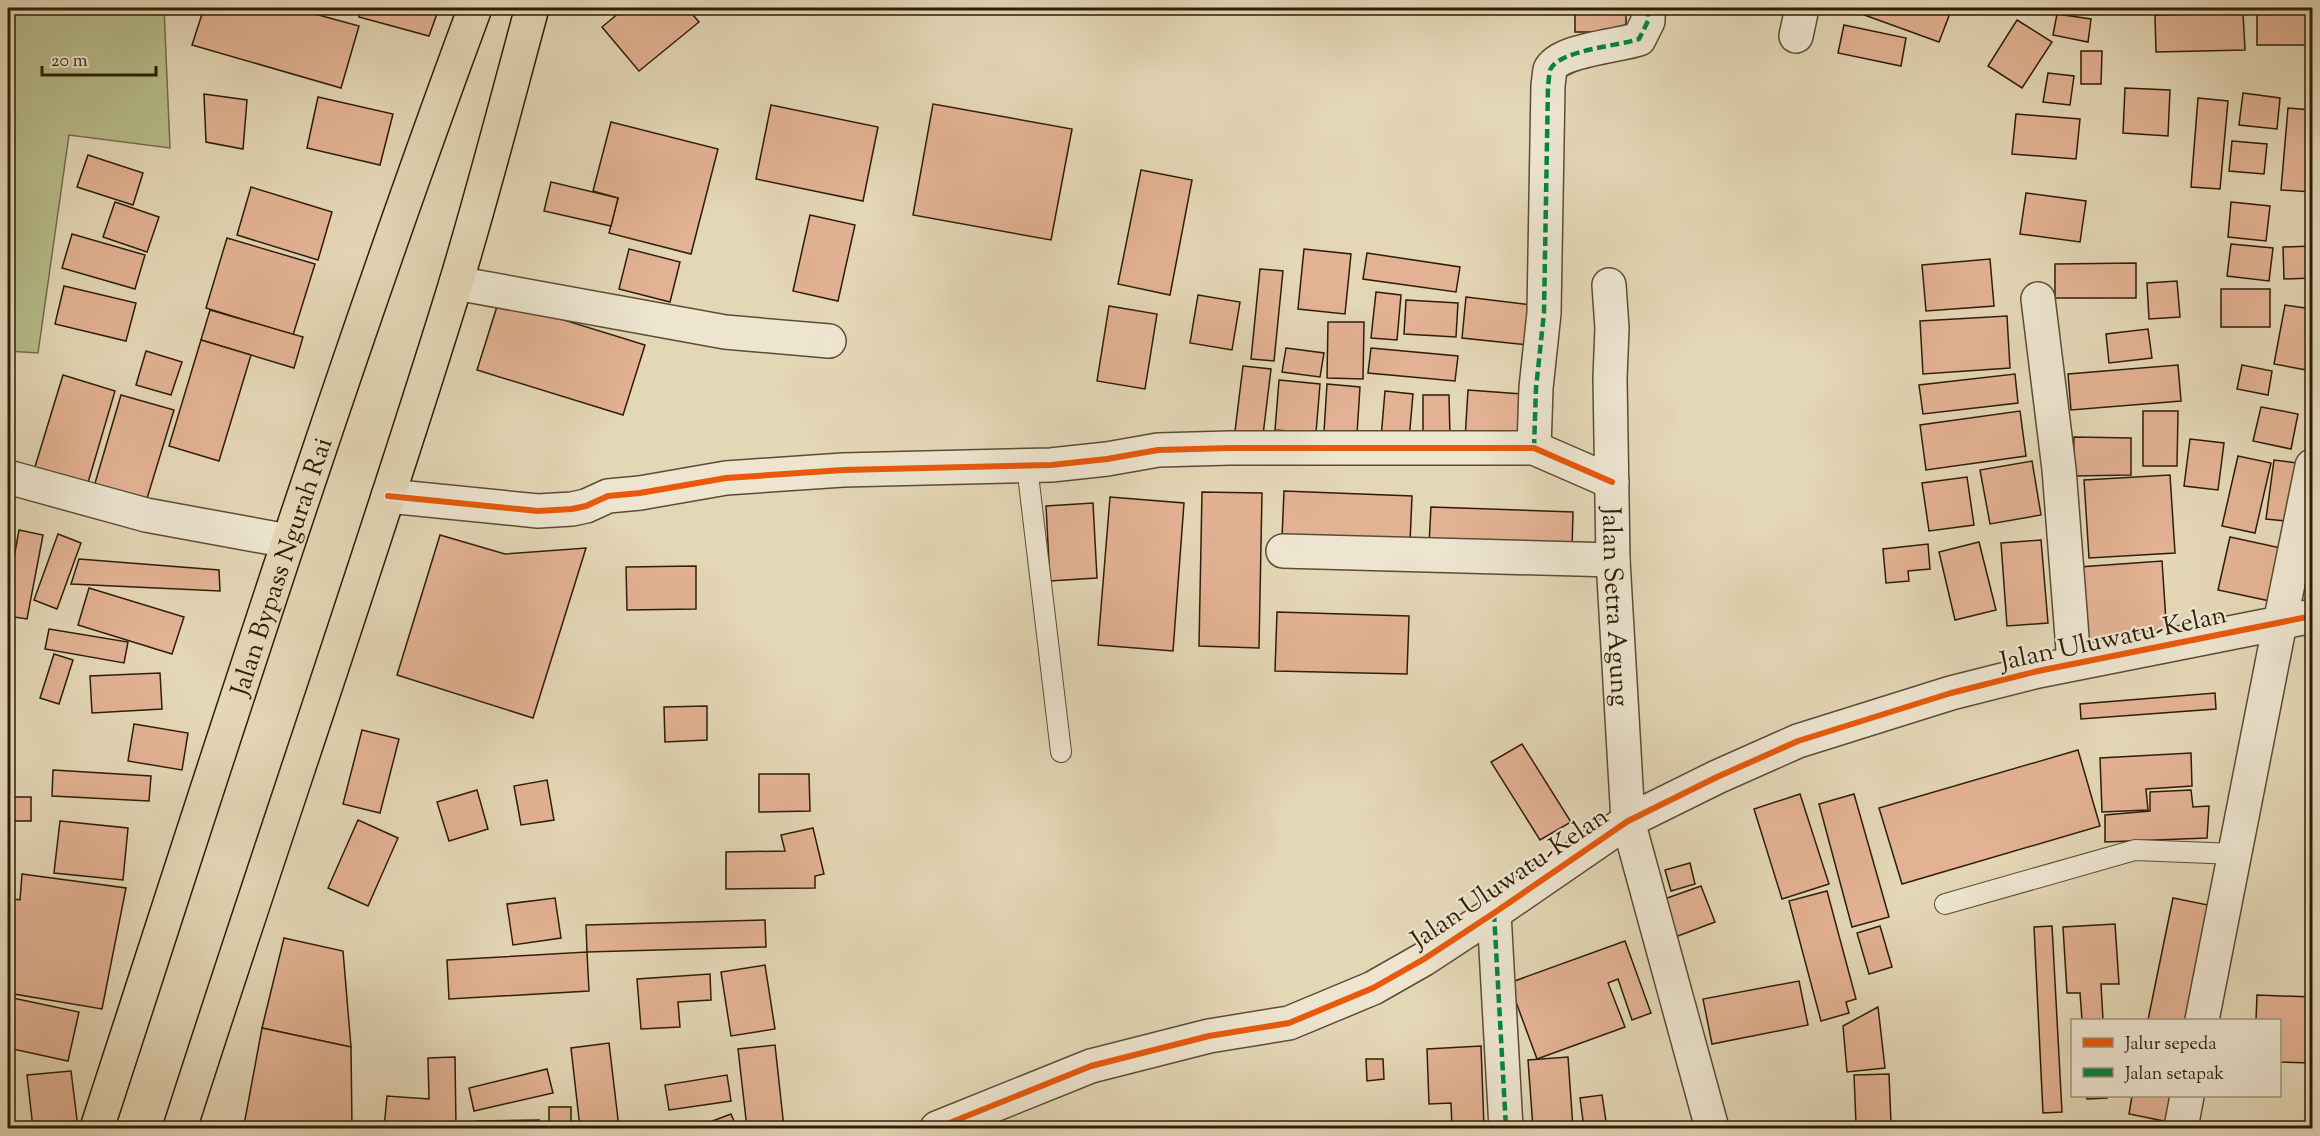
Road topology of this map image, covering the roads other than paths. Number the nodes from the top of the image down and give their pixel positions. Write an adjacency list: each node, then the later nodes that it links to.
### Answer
1 (475, 8): 14 (highway, Jalan Bypass Ngurah Rai)
2 (532, 8): 4 (highway)
3 (1648, 8): 8 (street)
4 (456, 283): 7 (street); 13 (highway)
5 (1609, 285): 12 (street, Jalan Setra Agung)
6 (2038, 299): 19 (street)
7 (829, 340)
8 (1534, 448): 9 (street); 12 (street)
9 (1028, 466): 13 (street); 20 (lane)
10 (2313, 466): 18 (street)
11 (8, 477): 14 (street)
12 (1612, 482): 16 (street, Jalan Setra Agung)
13 (388, 496): 28 (highway)
14 (288, 541): 27 (highway, Jalan Bypass Ngurah Rai)
15 (1283, 550): 16 (street)
16 (1613, 560): 21 (street, Jalan Setra Agung)
17 (2313, 616): 18 (street, Jalan Uluwatu-Kelan)
18 (2280, 623): 19 (street, Jalan Uluwatu-Kelan); 22 (street)
19 (2074, 663): 21 (street, Jalan Uluwatu-Kelan)
20 (1061, 752)
21 (1628, 821): 24 (street, Jalan Uluwatu-Kelan); 31 (street, Jalan Setra Agung)
22 (2235, 854): 23 (lane); 25 (street)
23 (1945, 904)
24 (1494, 913): 29 (street, Jalan Uluwatu-Kelan); 30 (street)
25 (2202, 1019)
26 (2187, 1097): 32 (street)
27 (97, 1128)
28 (180, 1128)
29 (937, 1128)
30 (1506, 1128)
31 (1712, 1128)
32 (2181, 1128)

